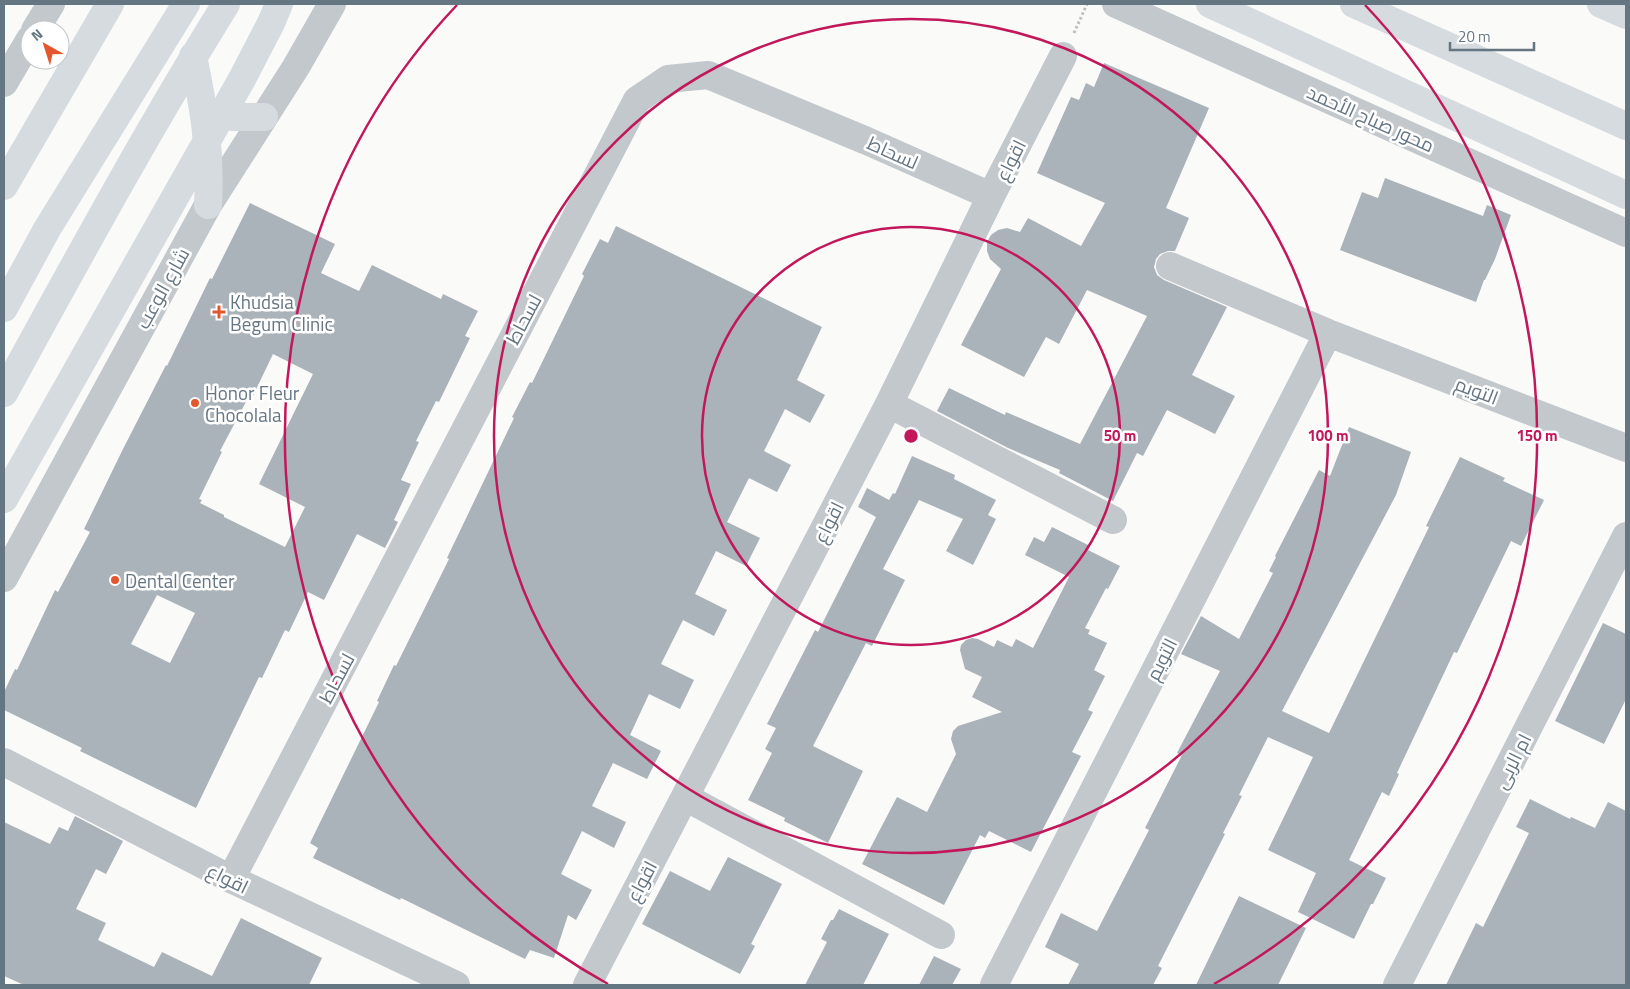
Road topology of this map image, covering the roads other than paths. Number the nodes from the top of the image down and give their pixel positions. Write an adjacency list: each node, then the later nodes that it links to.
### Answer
1 (51, 4): 12 (street)
2 (110, 4): 20 (main road)
3 (186, 4): 26 (main road)
4 (226, 4): 14 (main road)
5 (279, 4): 31 (main road)
6 (332, 4): 18 (street, شارع الوعب)
7 (1116, 4): 24 (street, محور صباح الأحمد)
8 (1210, 4): 21 (main road)
9 (1354, 4): 19 (main road)
10 (1601, 4): 11 (main road)
11 (1626, 15)
12 (41, 20)
13 (18, 47): 16 (street)
14 (194, 56): 17 (main road); 28 (main road)
15 (1063, 56): 22 (street, اقواع)
16 (4, 84)
17 (204, 110): 18 (main road); 23 (main road)
18 (264, 117): 23 (street, شارع الوعب)
19 (1626, 126)
20 (4, 186)
21 (1626, 195)
22 (991, 196): 29 (street, اقواع); 37 (street, لسحاط)
23 (208, 205): 34 (street, شارع الوعب)
24 (1626, 233)
25 (1170, 266): 27 (street, التويم)
26 (4, 308)
27 (1328, 333): 30 (street, التويم); 41 (street, التويم)
28 (4, 393)
29 (889, 404): 32 (street); 36 (street, اقواع)
30 (1626, 448)
31 (4, 499)
32 (1113, 520)
33 (1626, 536): 42 (street, ام الربى)
34 (4, 578)
35 (4, 762): 37 (street, اقواع)
36 (685, 798): 38 (street); 40 (street, اقواع)
37 (231, 879): 39 (street, اقواع)
38 (941, 935)
39 (456, 985)
40 (587, 985)
41 (994, 985)
42 (1397, 985)

